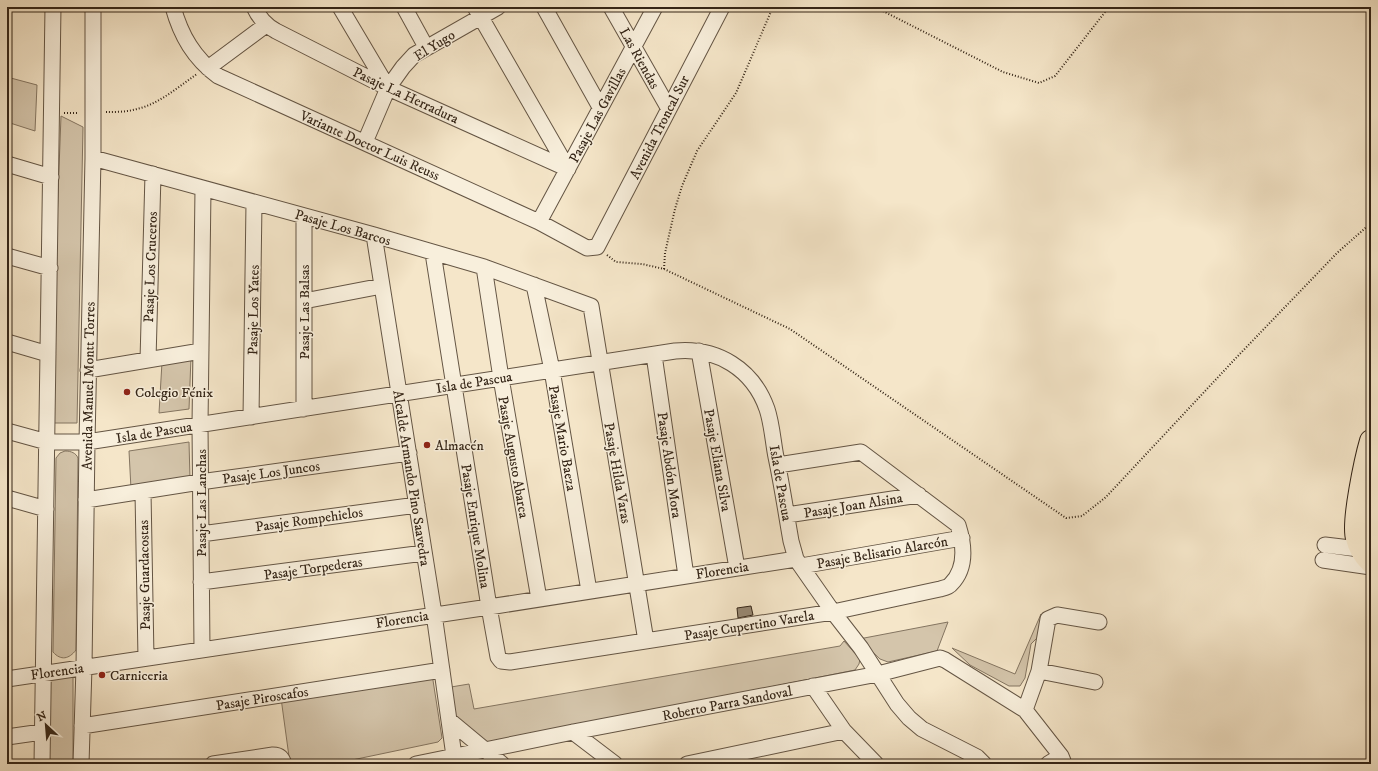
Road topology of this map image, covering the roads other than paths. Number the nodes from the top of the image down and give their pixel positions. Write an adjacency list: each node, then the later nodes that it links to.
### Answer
1 (53, 7): 25 (street)
2 (93, 7): 21 (street, Avenida Manuel Montt Torres)
3 (174, 7): 16 (street, Variante Doctor Luis Reuss)
4 (254, 7): 13 (street, Pasaje La Herradura)
5 (340, 7): 17 (street)
6 (404, 7): 15 (street)
7 (498, 7): 12 (street, El Yugo)
8 (544, 7): 18 (street)
9 (611, 7): 14 (street, Las Riendas)
10 (654, 7): 14 (street, Pasaje Las Gavillas)
11 (722, 7): 19 (street, Avenida Troncal Sur)
12 (478, 12): 15 (street, El Yugo); 23 (street)
13 (266, 25): 16 (street); 17 (street, Pasaje La Herradura)
14 (634, 47): 18 (street, Pasaje Las Gavillas); 19 (street, Las Riendas)
15 (426, 48): 17 (street, El Yugo)
16 (208, 68): 20 (street, Variante Doctor Luis Reuss)
17 (388, 88): 20 (street, El Yugo); 23 (street, Pasaje La Herradura)
18 (600, 107): 23 (street, Pasaje Las Gavillas)
19 (669, 109): 31 (street, Avenida Troncal Sur)
20 (365, 142): 29 (street, Variante Doctor Luis Reuss)
21 (93, 158): 24 (street, Pasaje Los Barcos); 47 (street, Avenida Manuel Montt Torres)
22 (7, 164): 25 (street)
23 (568, 169): 29 (street, Pasaje Las Gavillas)
24 (153, 174): 26 (street, Pasaje Los Barcos); 45 (street, Pasaje Los Cruceros)
25 (51, 178): 35 (street)
26 (203, 189): 27 (street, Pasaje Los Barcos); 41 (street, Pasaje Las Lanchas)
27 (254, 203): 28 (street, Pasaje Los Barcos); 53 (street, Pasaje Los Yates)
28 (304, 216): 30 (street, Pasaje Los Barcos); 38 (street, Pasaje Las Balsas)
29 (539, 222): 31 (street, Variante Doctor Luis Reuss)
30 (374, 235): 32 (street, Pasaje Los Barcos); 37 (street, Alcalde Armando Pino Saavedra)
31 (597, 247)
32 (433, 253): 34 (street, Pasaje Los Barcos); 50 (street, Pasaje Enrique Molina)
33 (7, 256): 35 (street)
34 (484, 267): 36 (street, Pasaje Los Barcos); 49 (street, Pasaje Augusto Abarca)
35 (50, 268): 43 (street)
36 (534, 285): 39 (street, Pasaje Los Barcos); 48 (street, Pasaje Mario Baeza)
37 (382, 286): 38 (street); 51 (street, Alcalde Armando Pino Saavedra)
38 (304, 301): 52 (street, Pasaje Las Balsas)
39 (591, 306): 46 (street, Pasaje Hilda Varas)
40 (7, 342): 43 (street)
41 (201, 351): 45 (street); 54 (street, Pasaje Las Lanchas)
42 (699, 351): 44 (street, Isla de Pascua); 60 (street, Isla de Pascua); 76 (street, Pasaje Eliana Silva)
43 (48, 354): 57 (street)
44 (654, 355): 46 (street, Isla de Pascua); 77 (street, Pasaje Abdón Mora)
45 (148, 360): 47 (street)
46 (600, 363): 48 (street, Isla de Pascua); 79 (street, Pasaje Hilda Varas)
47 (88, 370): 58 (street, Avenida Manuel Montt Torres)
48 (552, 370): 49 (street, Isla de Pascua); 80 (street, Pasaje Mario Baeza)
49 (501, 378): 50 (street, Isla de Pascua); 81 (street, Pasaje Augusto Abarca)
50 (453, 386): 51 (street, Isla de Pascua); 82 (street, Pasaje Enrique Molina)
51 (399, 394): 52 (street, Isla de Pascua); 59 (street, Alcalde Armando Pino Saavedra)
52 (304, 408): 53 (street, Isla de Pascua)
53 (251, 417): 54 (street, Isla de Pascua)
54 (200, 425): 58 (street, Isla de Pascua); 61 (street, Pasaje Las Lanchas)
55 (7, 431): 57 (street, Isla de Pascua)
56 (1371, 441): 73 (highway)
57 (47, 442): 58 (street, Isla de Pascua); 67 (street)
58 (87, 442): 65 (street, Avenida Manuel Montt Torres)
59 (409, 453): 61 (street, Pasaje Los Juncos); 66 (street, Alcalde Armando Pino Saavedra)
60 (778, 465): 63 (street); 68 (street, Isla de Pascua)
61 (200, 482): 62 (street, Pasaje Los Juncos); 69 (street, Pasaje Las Lanchas)
62 (143, 492): 65 (street, Pasaje Los Juncos); 89 (street, Pasaje Guardacostas)
63 (919, 495): 68 (street, Pasaje Joan Alsina); 70 (street)
64 (7, 498): 67 (street)
65 (86, 500): 90 (street, Avenida Manuel Montt Torres)
66 (417, 505): 69 (street, Pasaje Rompehielos); 72 (street, Alcalde Armando Pino Saavedra)
67 (46, 509): 93 (street)
68 (787, 515): 75 (street, Isla de Pascua)
69 (201, 534): 78 (street, Pasaje Las Lanchas)
70 (962, 538): 75 (street, Pasaje Belisario Alarcón); 83 (street, Pasaje Cupertino Varela)
71 (1325, 545): 73 (street)
72 (424, 553): 78 (street, Pasaje Torpederas); 84 (street, Alcalde Armando Pino Saavedra)
73 (1369, 557): 74 (street)
74 (1323, 560)
75 (799, 563): 76 (street, Florencia); 83 (street)
76 (737, 568): 77 (street, Florencia)
77 (686, 576): 79 (street, Florencia)
78 (201, 582): 87 (street, Pasaje Las Lanchas)
79 (637, 583): 80 (street, Florencia); 86 (street, Pasaje Hilda Varas)
80 (589, 591): 81 (street, Florencia)
81 (539, 599): 82 (street, Florencia)
82 (489, 607): 84 (street, Florencia); 88 (street, Pasaje Enrique Molina)
83 (833, 612): 86 (street, Pasaje Cupertino Varela); 94 (street)
84 (434, 614): 87 (street, Florencia); 91 (street, Alcalde Armando Pino Saavedra)
85 (1100, 622): 92 (street)
86 (646, 641): 88 (street, Pasaje Cupertino Varela)
87 (202, 650): 89 (street, Florencia)
88 (498, 657)
89 (146, 658): 90 (street, Florencia)
90 (84, 667): 93 (street, Florencia); 100 (street, Avenida Manuel Montt Torres)
91 (442, 670): 99 (street, Alcalde Armando Pino Saavedra); 100 (street, Pasaje Piroscafos)
92 (1039, 671): 96 (street); 98 (street)
93 (43, 673): 95 (street, Florencia); 102 (street)
94 (878, 674): 97 (street, Roberto Parra Sandoval); 98 (street, Roberto Parra Sandoval); 117 (street)
95 (7, 679)
96 (1095, 682)
97 (813, 686): 101 (street); 103 (street, Roberto Parra Sandoval)
98 (1024, 710): 107 (street, Roberto Parra Sandoval)
99 (449, 720): 105 (street); 106 (street, Alcalde Armando Pino Saavedra)
100 (82, 726): 109 (street, Avenida Manuel Montt Torres)
101 (844, 731): 115 (street); 116 (street)
102 (42, 732): 104 (street); 108 (street)
103 (573, 732): 105 (street, Roberto Parra Sandoval); 114 (street)
104 (7, 737)
105 (484, 750): 106 (street, Roberto Parra Sandoval); 113 (street)
106 (454, 756): 112 (street, Roberto Parra Sandoval)
107 (1062, 760): 118 (street, Roberto Parra Sandoval)
108 (42, 764)
109 (81, 764)
110 (214, 764): 111 (street)
111 (284, 764)
112 (416, 764)
113 (502, 764)
114 (616, 764)
115 (687, 764)
116 (876, 764)
117 (984, 764)
118 (1048, 764)

